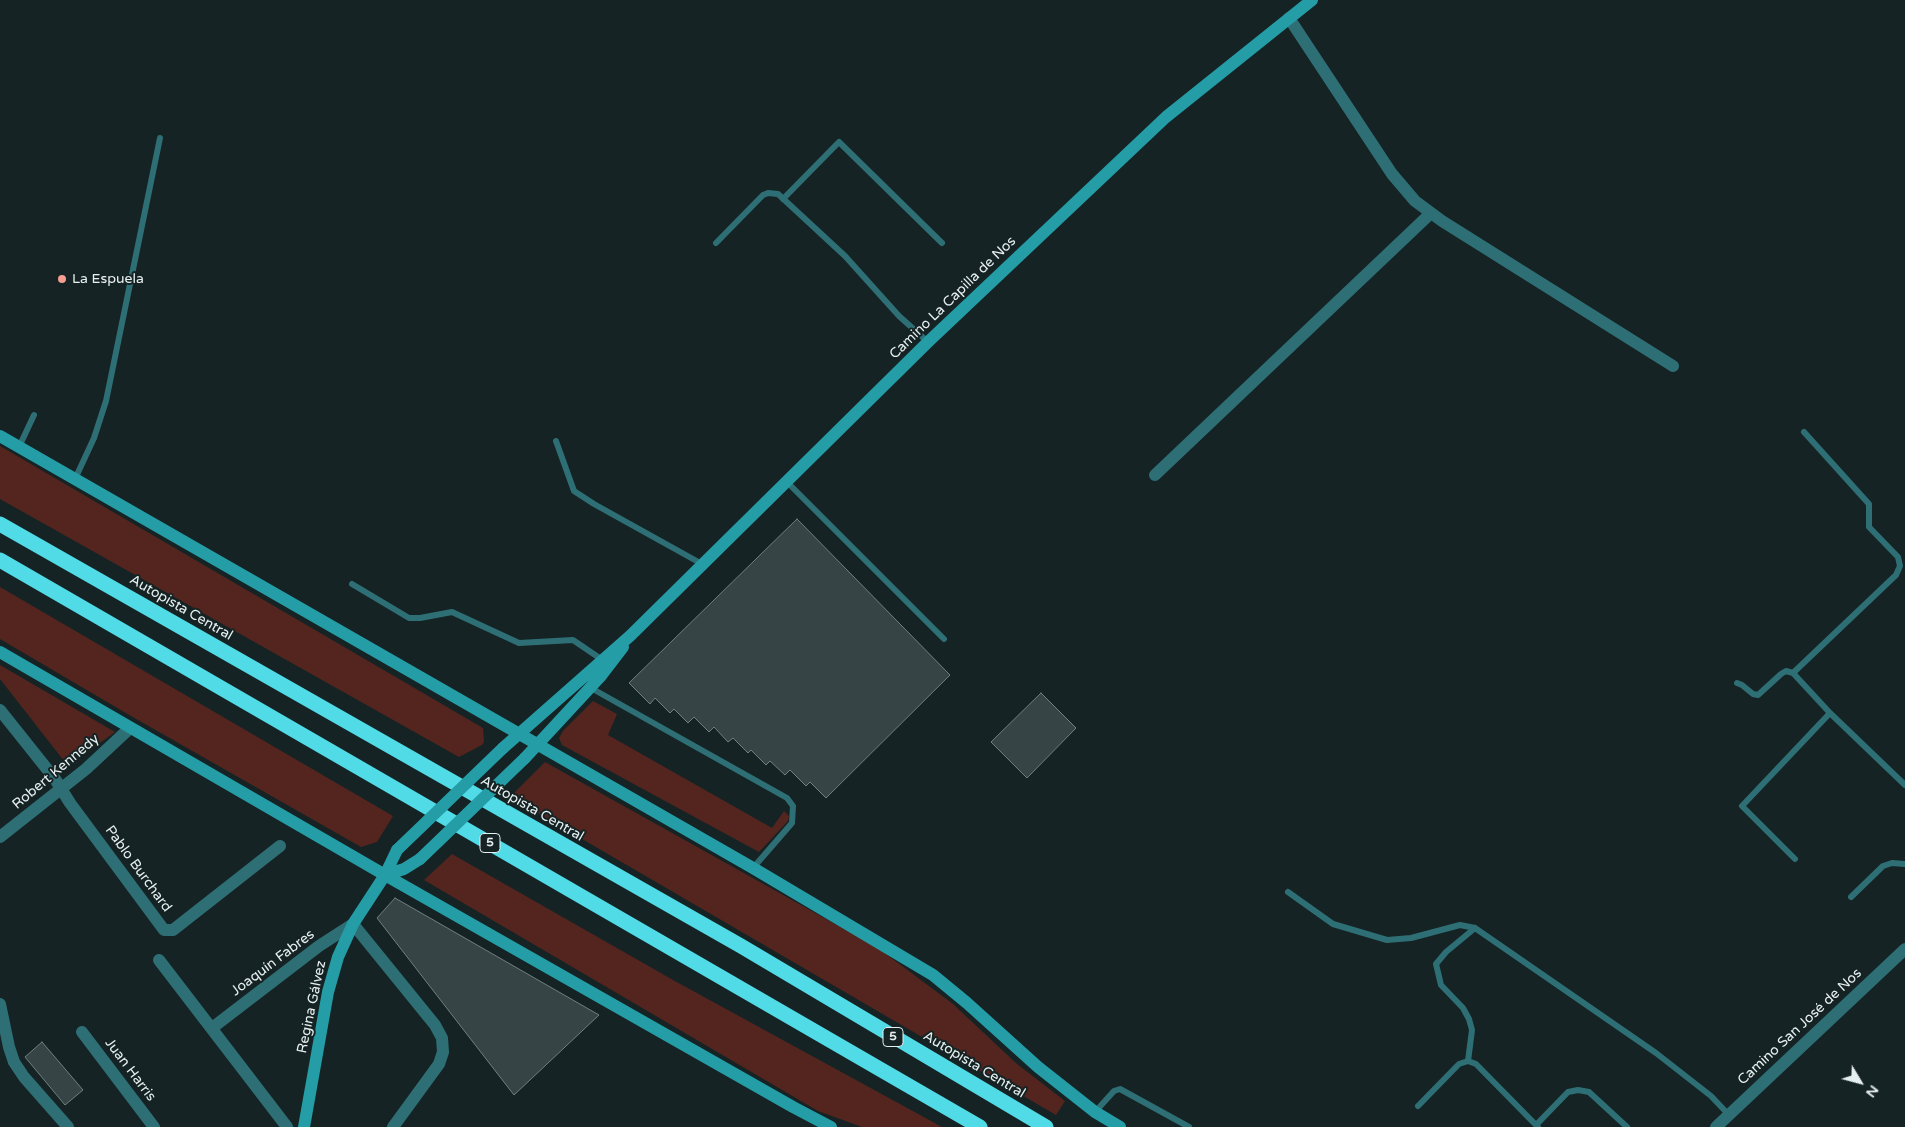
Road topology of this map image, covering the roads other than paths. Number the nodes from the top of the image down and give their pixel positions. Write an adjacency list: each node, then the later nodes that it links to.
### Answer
1 (1312, 0): 2 (main road, Camino La Capilla de Nos)
2 (1290, 18): 5 (street); 8 (main road, Camino La Capilla de Nos)
3 (160, 138): 16 (lane)
4 (783, 199): 6 (lane); 7 (lane); 8 (lane)
5 (1431, 213): 9 (street); 15 (street)
6 (716, 243)
7 (942, 243)
8 (928, 342): 17 (main road, Camino La Capilla de Nos)
9 (1673, 366)
10 (34, 416): 14 (lane)
11 (1804, 432): 26 (lane)
12 (0, 436): 14 (main road)
13 (556, 441): 20 (lane)
14 (19, 447): 16 (main road)
15 (1155, 475)
16 (75, 479): 32 (main road)
17 (786, 481): 20 (main road, Camino La Capilla de Nos); 23 (lane)
18 (0, 524): 63 (highway, Autopista Central / 5)
19 (0, 560): 62 (highway, 5)
20 (702, 564): 22 (main road, Camino La Capilla de Nos)
21 (352, 584): 25 (lane)
22 (630, 636): 25 (main road, Camino La Capilla de Nos); 28 (main road, Camino La Capilla de Nos)
23 (944, 639)
24 (0, 652): 31 (main road)
25 (601, 659): 32 (main road, Camino La Capilla de Nos)
26 (1793, 673): 27 (lane); 30 (lane)
27 (1737, 683)
28 (591, 688): 33 (main road, Camino La Capilla de Nos); 40 (lane)
29 (0, 710): 35 (street, Pablo Burchard)
30 (1830, 713): 34 (lane); 38 (lane)
31 (130, 728): 35 (street, Robert Kennedy); 41 (main road)
32 (519, 734): 33 (main road); 41 (main road, Regina Gálvez, bridge)
33 (537, 744): 40 (main road); 41 (main road, bridge)
34 (1905, 785)
35 (62, 789): 36 (street, Robert Kennedy); 37 (street, Pablo Burchard)
36 (0, 837)
37 (280, 846)
38 (1795, 859)
39 (1905, 864): 43 (lane)
40 (753, 868): 53 (main road)
41 (385, 875): 44 (main road, Regina Gálvez); 61 (main road)
42 (1288, 892): 45 (lane)
43 (1851, 897)
44 (353, 924): 49 (street, Joaquín Fabres); 59 (main road, Regina Gálvez); 60 (street)
45 (1475, 928): 51 (lane); 54 (lane)
46 (1905, 949): 54 (street, Camino San José de Nos)
47 (159, 960): 49 (street)
48 (0, 1004): 56 (street)
49 (212, 1028): 58 (street)
50 (82, 1032): 57 (street, Juan Harris)
51 (1468, 1061): 52 (lane); 55 (lane)
52 (1418, 1106)
53 (1096, 1112): 64 (main road); 65 (lane)
54 (1730, 1115): 67 (street, Camino San José de Nos)
55 (1537, 1126): 66 (lane)
56 (68, 1127)
57 (154, 1127)
58 (287, 1127)
59 (304, 1127)
60 (393, 1127)
61 (831, 1127)
62 (980, 1127)
63 (1046, 1127)
64 (1120, 1127)
65 (1189, 1127)
66 (1627, 1127)
67 (1716, 1127)

